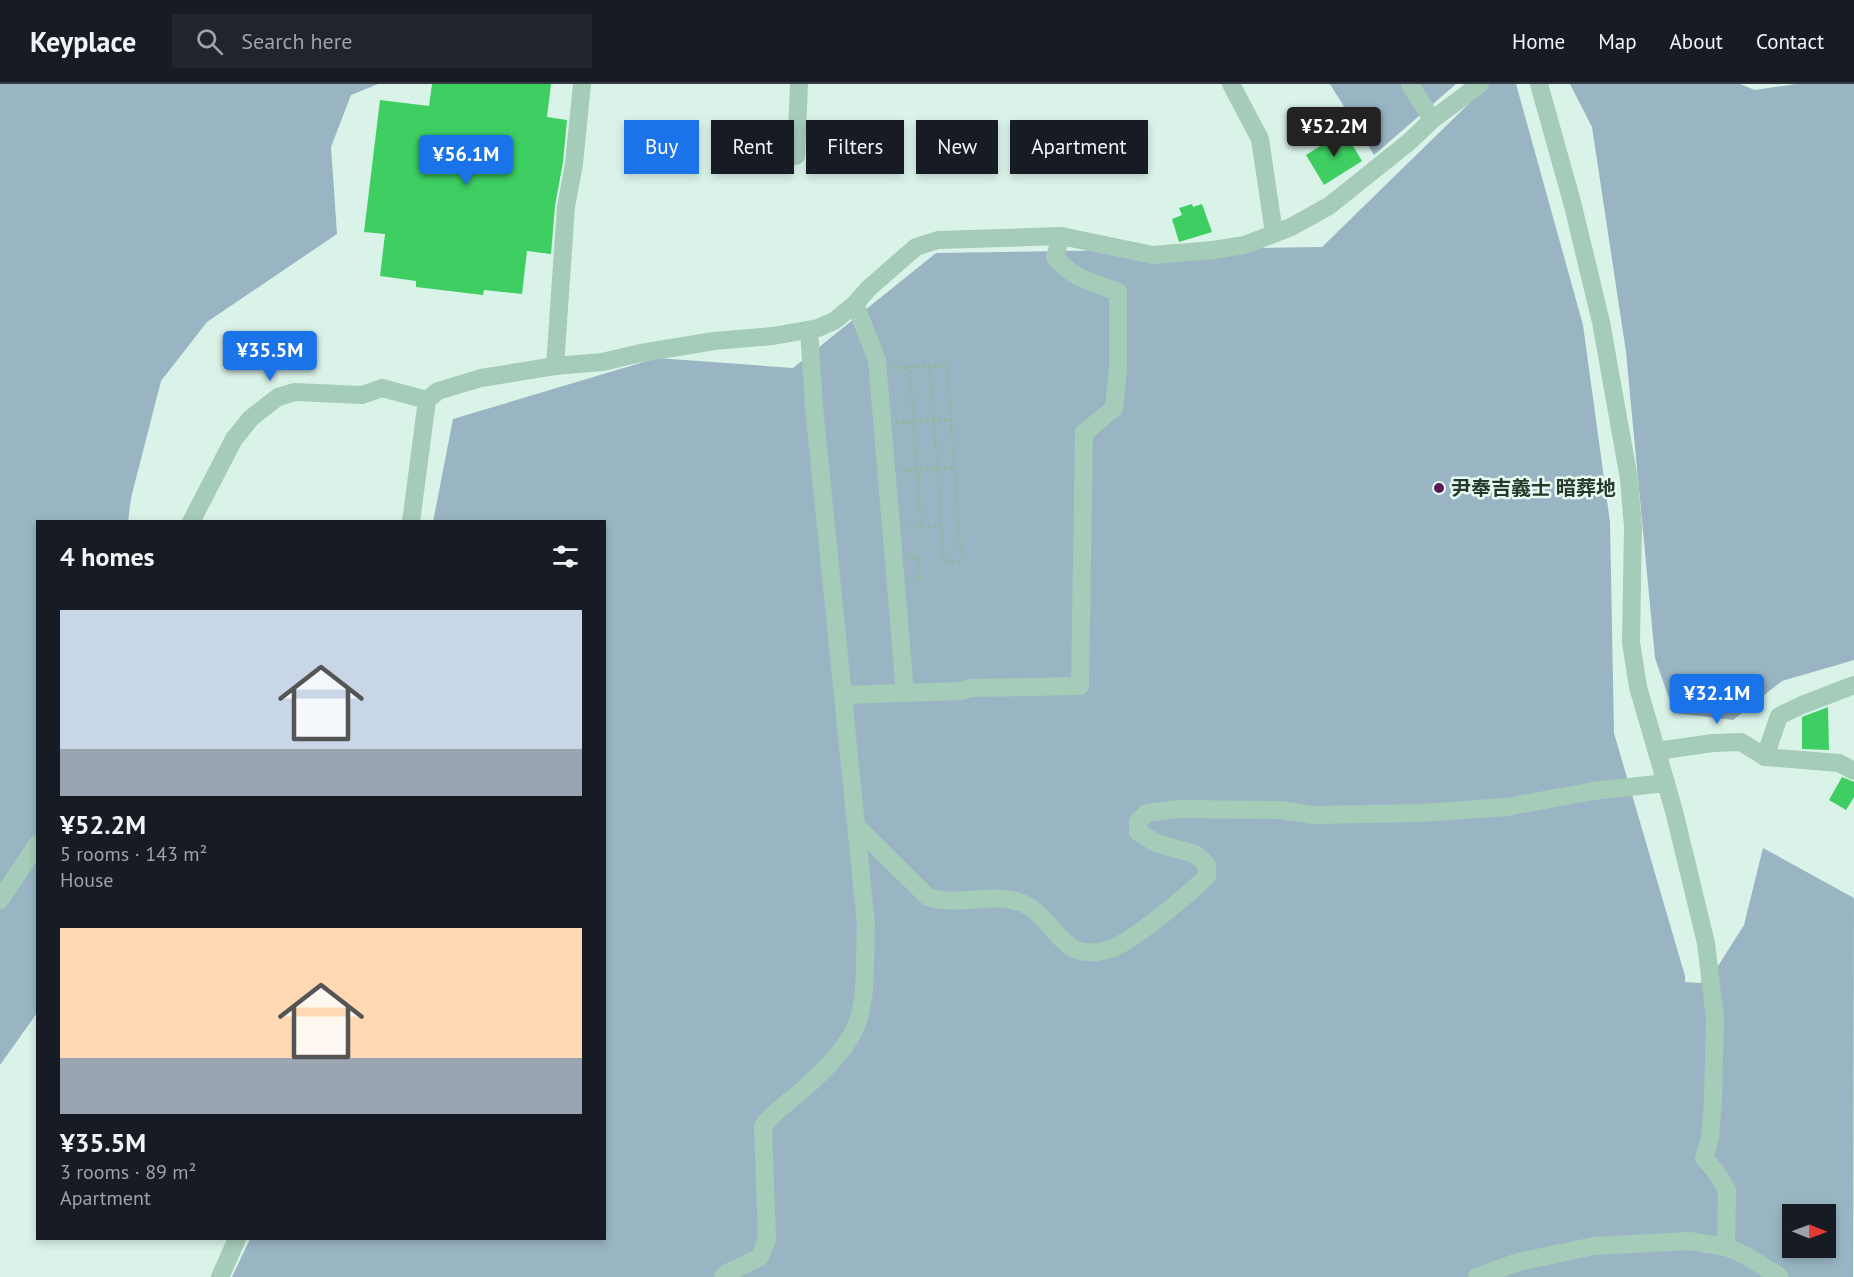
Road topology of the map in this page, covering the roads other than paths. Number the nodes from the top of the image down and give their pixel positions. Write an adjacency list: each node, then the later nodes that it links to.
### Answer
1 (582, 84): 13 (street)
2 (799, 84): 8 (street)
3 (1231, 84): 9 (street)
4 (1410, 84): 7 (street)
5 (1480, 84): 7 (street)
6 (1539, 84): 20 (street)
7 (1432, 120): 9 (street)
8 (796, 156)
9 (1274, 234): 10 (street)
10 (1061, 236): 11 (street); 18 (street)
11 (855, 304): 12 (street); 18 (street)
12 (808, 330): 13 (street); 19 (street)
13 (555, 366): 14 (street)
14 (427, 400): 15 (street); 16 (street)
15 (192, 520)
16 (411, 520)
17 (1854, 685): 21 (street)
18 (905, 693): 19 (street)
19 (844, 695): 24 (street)
20 (1657, 751): 21 (street); 23 (street)
21 (1765, 757): 22 (street)
22 (1854, 771)
23 (1666, 783): 24 (street); 28 (street)
24 (857, 827): 30 (street)
25 (36, 846): 26 (street)
26 (0, 900)
27 (237, 1240): 29 (street)
28 (1726, 1247): 31 (street); 32 (street)
29 (220, 1277)
30 (723, 1277)
31 (1477, 1277)
32 (1780, 1277)

